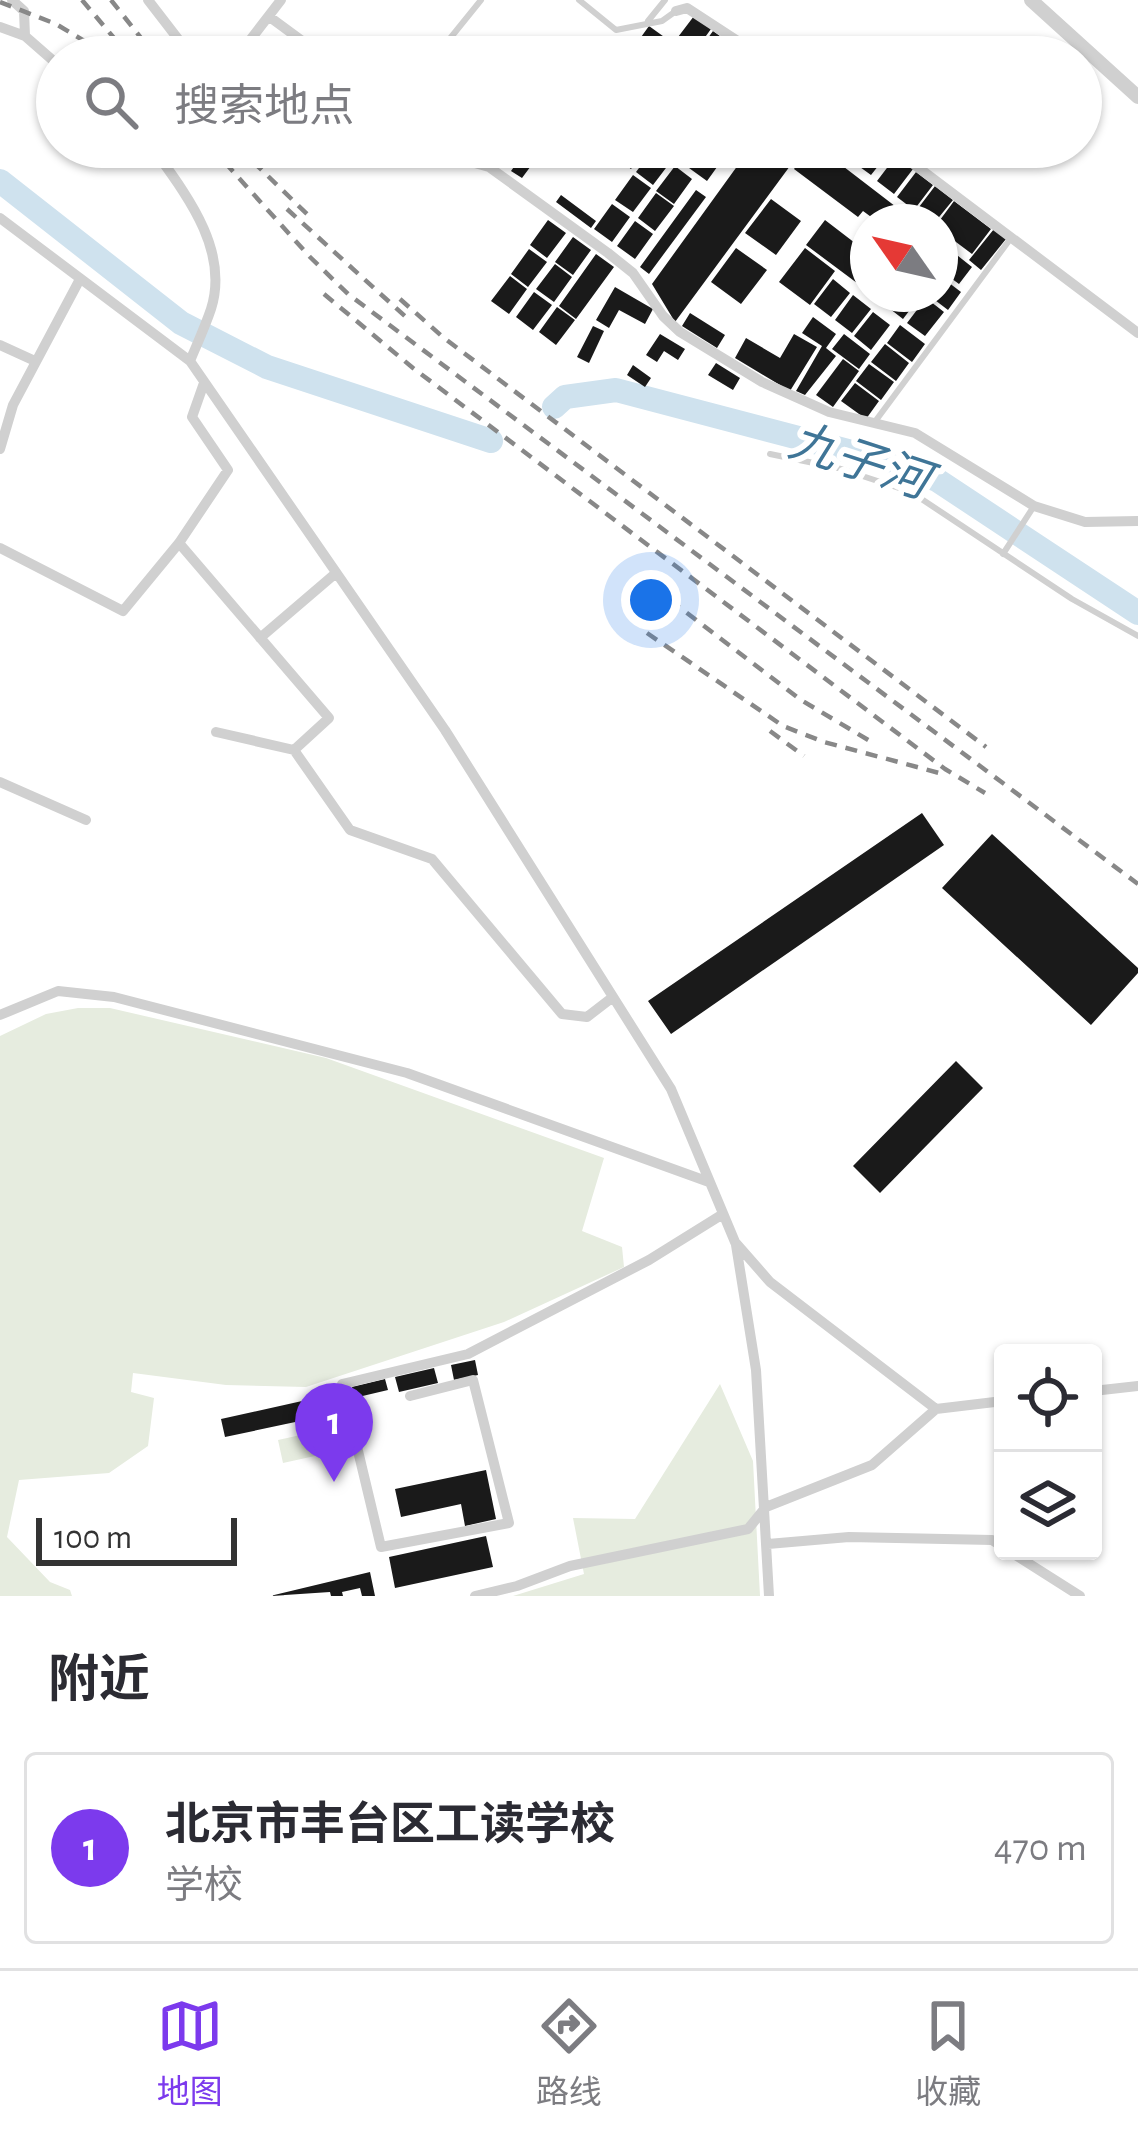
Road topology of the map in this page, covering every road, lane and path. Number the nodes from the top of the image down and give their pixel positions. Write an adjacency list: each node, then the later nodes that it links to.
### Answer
1 (12, 0): 12 (street)
2 (148, 0): 13 (street)
3 (281, 0): 9 (street)
4 (481, 0): 16 (lane)
5 (579, 0): 10 (lane)
6 (664, 0): 10 (lane)
7 (1031, 0): 18 (street)
8 (676, 11): 10 (lane); 17 (street)
9 (271, 17): 14 (street); 15 (street)
10 (646, 24)
11 (0, 27): 12 (street)
12 (25, 36): 19 (street)
13 (176, 36)
14 (255, 36)
15 (296, 36)
16 (452, 36)
17 (730, 36)
18 (1071, 36)
19 (36, 46)
20 (1102, 64): 21 (street)
21 (1138, 97)
22 (169, 168): 31 (street)
23 (492, 168): 33 (street)
24 (919, 168): 26 (street)
25 (0, 218): 27 (street)
26 (1011, 238): 28 (street); 33 (lane)
27 (80, 279): 30 (street); 31 (street)
28 (1138, 333)
29 (0, 345): 30 (street)
30 (35, 361): 34 (street)
31 (190, 361): 32 (street)
32 (204, 383): 38 (street); 41 (street)
33 (874, 423): 36 (street)
34 (0, 448)
35 (770, 454): 40 (lane)
36 (1034, 506): 37 (street); 40 (lane)
37 (1138, 521)
38 (179, 543): 39 (street); 43 (street)
39 (0, 548)
40 (1003, 554): 42 (lane)
41 (336, 573): 43 (street); 48 (street)
42 (1138, 636)
43 (260, 638): 45 (street)
44 (216, 732): 45 (street)
45 (294, 750): 48 (street)
46 (0, 782): 47 (street)
47 (86, 820)
48 (613, 997): 50 (street)
49 (0, 1015): 50 (street)
50 (709, 1182): 51 (street)
51 (723, 1214): 52 (street); 55 (street)
52 (735, 1242): 57 (street); 58 (street)
53 (1138, 1386): 54 (street)
54 (1102, 1390)
55 (410, 1396)
56 (994, 1402): 57 (street)
57 (936, 1409): 58 (street)
58 (766, 1507): 60 (street); 62 (street)
59 (994, 1541): 60 (street)
60 (768, 1544): 63 (street)
61 (1023, 1560): 64 (street)
62 (475, 1596)
63 (769, 1596)
64 (1080, 1596)

